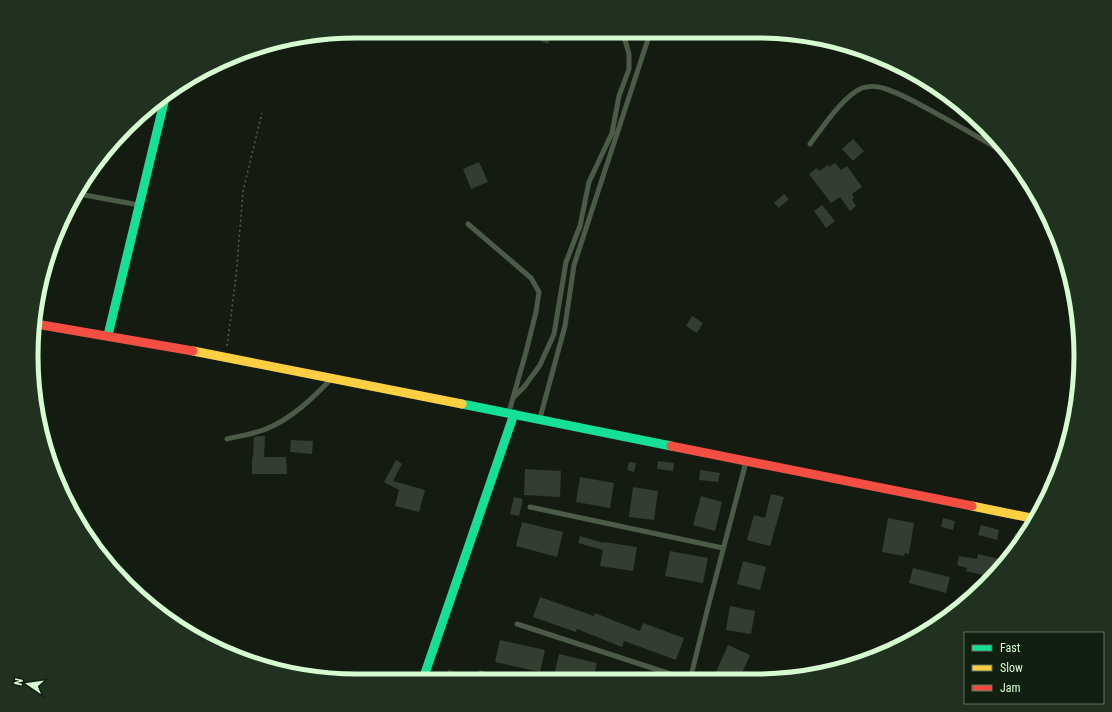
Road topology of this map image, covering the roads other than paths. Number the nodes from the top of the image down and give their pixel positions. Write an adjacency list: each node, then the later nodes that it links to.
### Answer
1 (624, 38): 12 (lane)
2 (648, 38): 14 (lane)
3 (164, 103): 7 (street)
4 (810, 144): 5 (lane)
5 (997, 149)
6 (82, 195): 7 (lane)
7 (139, 205): 10 (street)
8 (468, 224): 12 (lane)
9 (40, 325): 10 (street)
10 (108, 335): 11 (street)
11 (332, 379): 13 (street); 15 (lane)
12 (513, 398): 13 (lane)
13 (511, 413): 14 (street); 22 (street)
14 (540, 419): 16 (street)
15 (227, 439)
16 (746, 461): 18 (street); 19 (lane)
17 (530, 507): 19 (lane)
18 (1029, 518)
19 (723, 548): 25 (lane)
20 (517, 624): 24 (lane)
21 (481, 673): 23 (lane)
22 (425, 674)
23 (484, 674)
24 (671, 674)
25 (692, 674)

